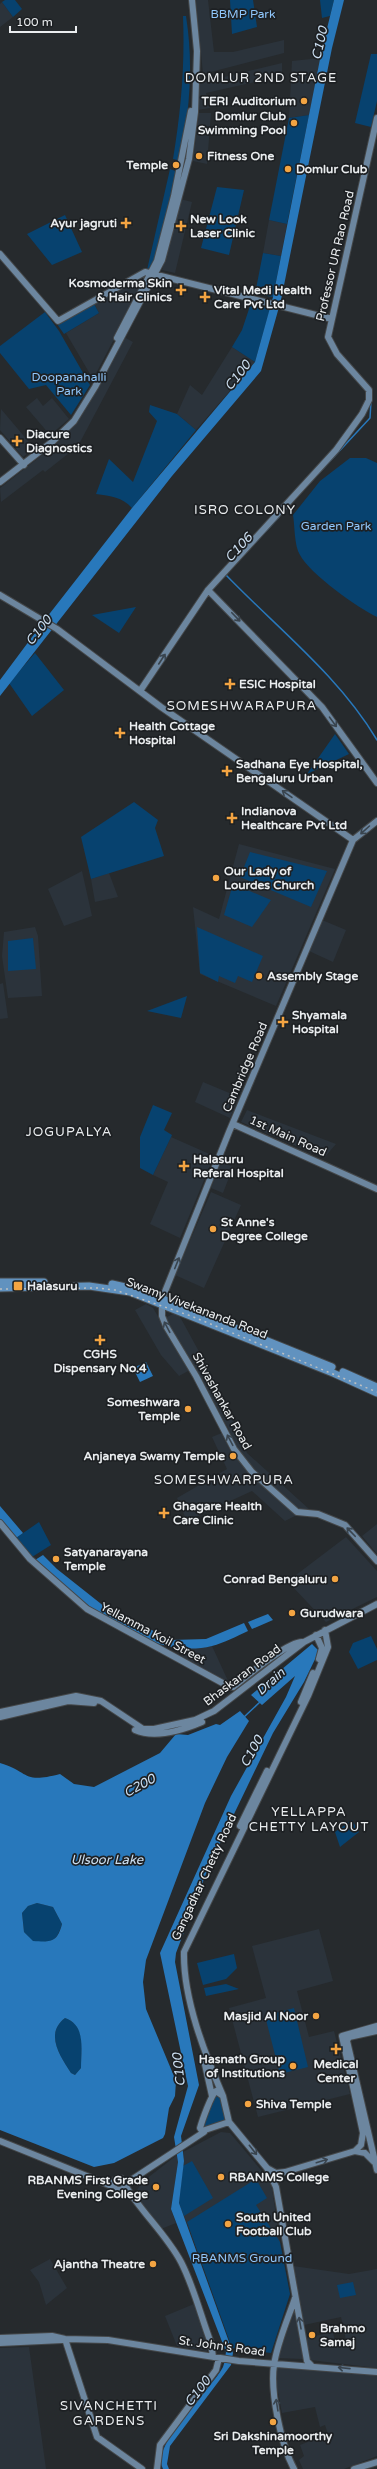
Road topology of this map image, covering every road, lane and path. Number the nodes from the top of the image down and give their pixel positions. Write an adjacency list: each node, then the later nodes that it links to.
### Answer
1 (188, 0): 5 (street)
2 (192, 0): 5 (street)
3 (377, 118): 6 (street, Professor UR Rao Road)
4 (0, 254): 5 (street)
5 (152, 274): 6 (street); 8 (street)
6 (332, 319): 11 (street, Professor UR Rao Road)
7 (0, 438): 8 (street)
8 (21, 465): 9 (street); 10 (street)
9 (0, 479)
10 (0, 482)
11 (208, 590): 13 (street, Professor UR Rao Road, one-way to 11); 14 (street, one-way to 14)
12 (0, 595): 13 (street)
13 (140, 691): 16 (street, one-way to 13)
14 (377, 783)
15 (377, 821): 16 (street, one-way to 16)
16 (353, 840): 17 (street, Cambridge Road)
17 (233, 1124): 18 (street, 1st Main Road); 21 (street, Cambridge Road, one-way to 17)
18 (377, 1189)
19 (0, 1282): 21 (main road, Swamy Vivekananda Road)
20 (0, 1288): 21 (main road, Swamy Vivekananda Road)
21 (162, 1302): 22 (main road, Swamy Vivekananda Road); 23 (main road, Swamy Vivekananda Road); 25 (street, Shivashankar Road, one-way to 21)
22 (377, 1387)
23 (377, 1392)
24 (0, 1523): 29 (street, Yellamma Koil Street)
25 (377, 1561)
26 (377, 1604): 27 (street)
27 (327, 1631): 28 (street, Bhaskaran Road); 33 (street, Gangadhar Chetty Road)
28 (317, 1636): 29 (street, Bhaskaran Road); 33 (street, Gangadhar Chetty Road)
29 (305, 1643): 32 (street, Bhaskaran Road)
30 (0, 1712): 32 (street, Bhaskaran Road)
31 (0, 1717): 32 (street, Bhaskaran Road)
32 (155, 1731)
33 (269, 1772): 35 (street, Gangadhar Chetty Road); 36 (street, Gangadhar Chetty Road)
34 (376, 2029): 37 (street)
35 (212, 2096): 36 (street); 39 (street)
36 (223, 2096): 38 (street, Gangadhar Chetty Road)
37 (358, 2100): 41 (street); 42 (street)
38 (229, 2122): 39 (street); 43 (street, one-way to 43)
39 (202, 2130): 45 (street)
40 (0, 2141): 47 (street)
41 (355, 2151): 42 (street); 44 (street, one-way to 41)
42 (376, 2167)
43 (267, 2168): 44 (street); 49 (street)
44 (285, 2172): 49 (street)
45 (136, 2176): 46 (street); 48 (street)
46 (117, 2177): 47 (street); 48 (street); 50 (street)
47 (96, 2180): 50 (street)
48 (125, 2184): 50 (street); 51 (street)
49 (276, 2187): 52 (street)
50 (116, 2189): 51 (street)
51 (134, 2200): 56 (street)
52 (295, 2296): 57 (street); 58 (street, one-way to 52)
53 (0, 2338): 54 (street, St. John's Road)
54 (65, 2339): 55 (street, St. John's Road); 56 (street, St. John's Road); 61 (street)
55 (0, 2343)
56 (218, 2357): 57 (street, St. John's Road); 62 (street)
57 (274, 2364): 58 (street, St. John's Road); 63 (street, one-way to 57)
58 (311, 2365): 59 (street, St. John's Road, one-way to 58)
59 (377, 2372)
60 (377, 2462): 64 (street)
61 (142, 2469)
62 (157, 2469)
63 (294, 2469)
64 (354, 2469)

